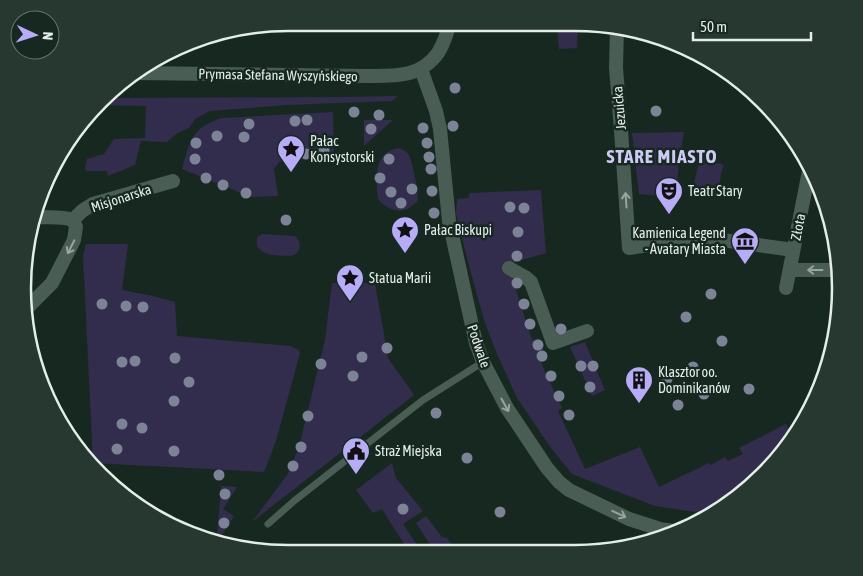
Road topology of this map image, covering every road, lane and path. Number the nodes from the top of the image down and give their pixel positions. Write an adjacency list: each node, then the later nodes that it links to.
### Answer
1 (446, 31): 3 (street)
2 (617, 34): 9 (street, Jezuicka, one-way to 2)
3 (420, 69): 4 (street, Prymasa Stefana Wyszyńskiego); 16 (street, Podwale)
4 (148, 73)
5 (807, 179): 9 (street, Złota)
6 (172, 181): 8 (street, Misjonarska)
7 (42, 217): 8 (street)
8 (73, 220): 14 (street, one-way to 14)
9 (793, 250): 11 (street, Złota)
10 (509, 268): 15 (street)
11 (790, 270): 12 (street, one-way to 11); 13 (street, Złota)
12 (831, 270)
13 (786, 288)
14 (32, 303)
15 (588, 331)
16 (483, 362): 17 (lane); 18 (street, Podwale, one-way to 18)
17 (268, 524)
18 (662, 529)

